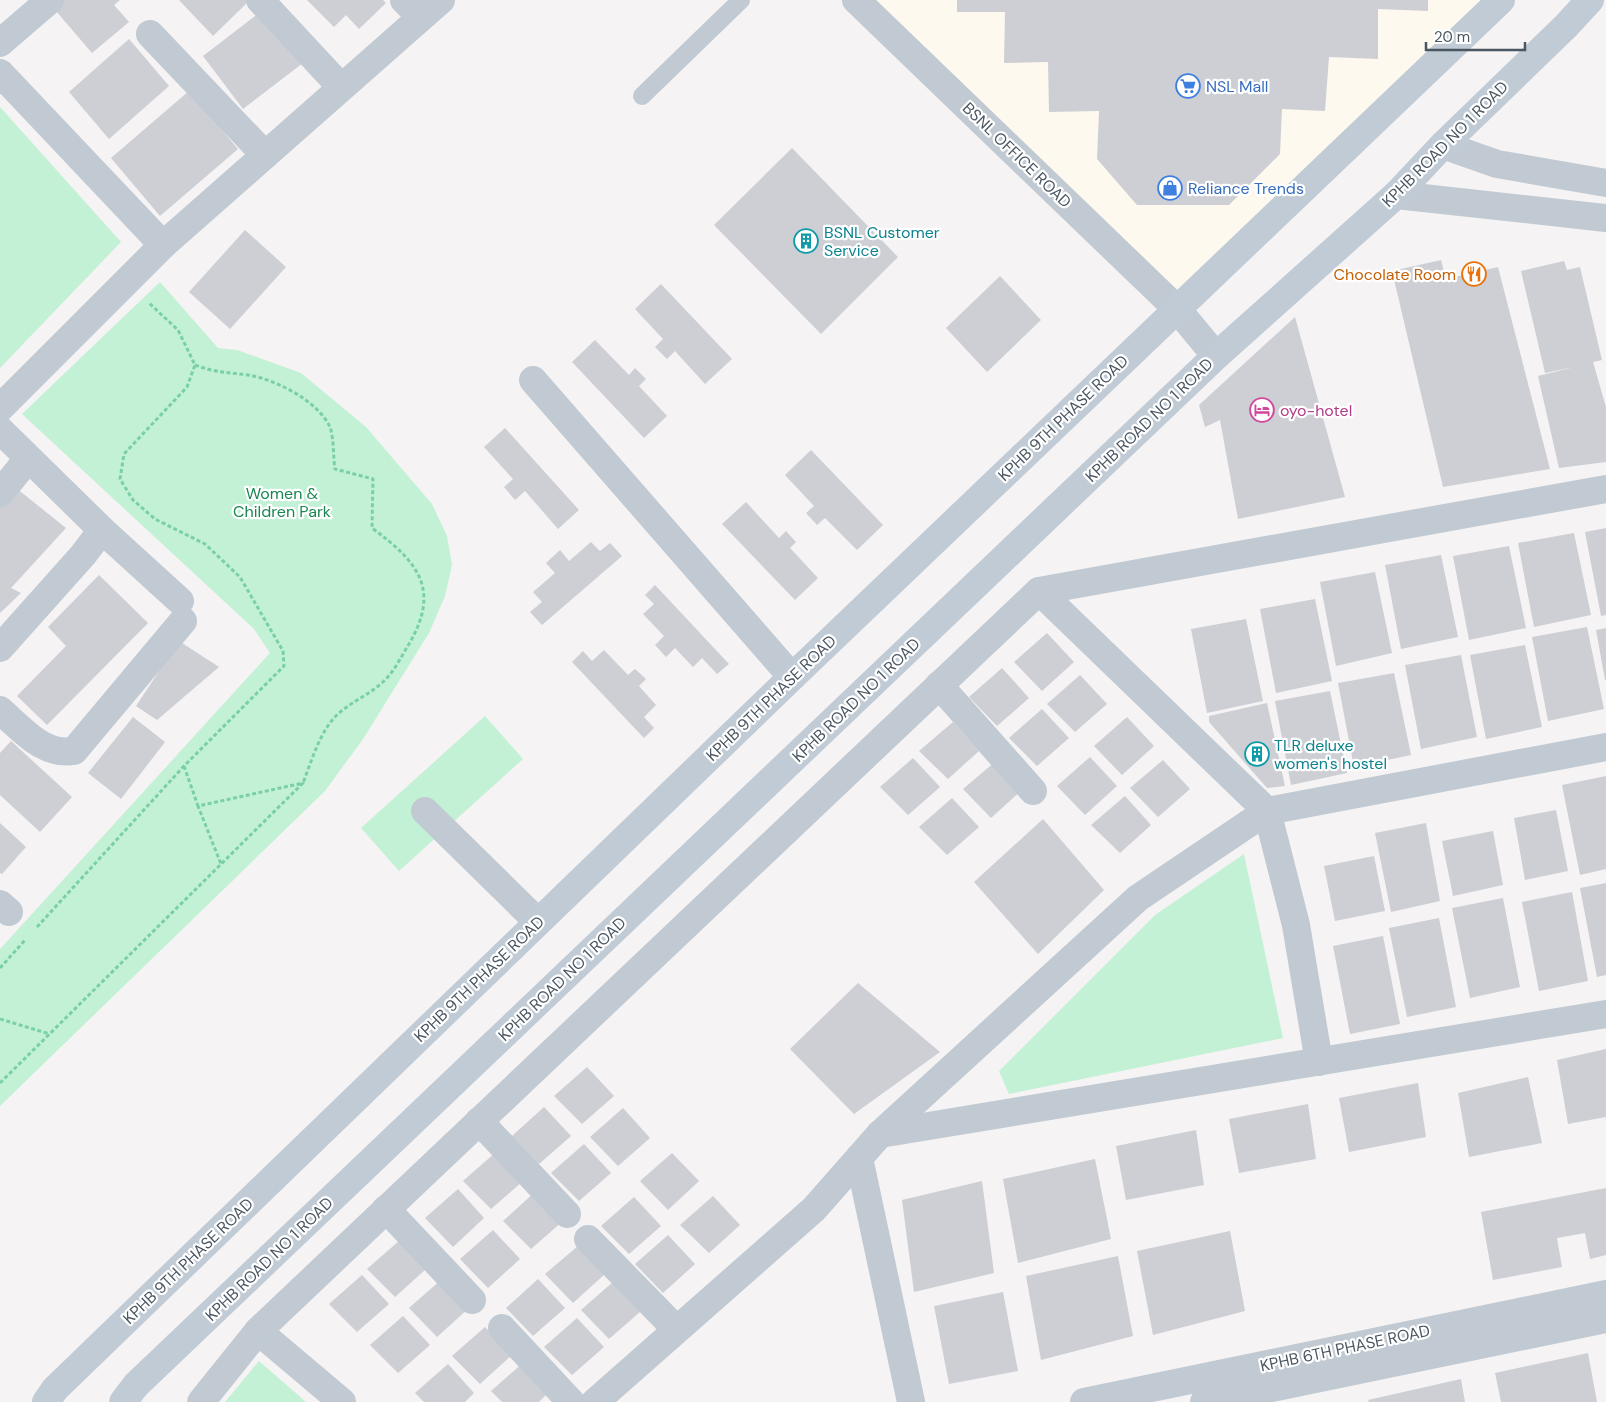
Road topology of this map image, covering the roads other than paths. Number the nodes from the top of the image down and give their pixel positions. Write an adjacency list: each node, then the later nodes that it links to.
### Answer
1 (50, 0): 9 (street)
2 (260, 0): 11 (street)
3 (741, 0): 12 (lane)
4 (856, 0): 19 (street, BSNL OFFICE ROAD)
5 (1501, 0): 19 (main road, KPHB 9TH PHASE ROAD)
6 (1590, 0): 13 (main road, KPHB ROAD NO 1 ROAD)
7 (422, 6): 11 (street)
8 (150, 34): 14 (street)
9 (0, 43)
10 (0, 73): 18 (street)
11 (342, 88): 14 (street)
12 (642, 96)
13 (1443, 145): 15 (street); 16 (main road, KPHB ROAD NO 1 ROAD)
14 (265, 155): 18 (street)
15 (1606, 183)
16 (1396, 195): 17 (street); 20 (main road, KPHB ROAD NO 1 ROAD)
17 (1606, 218)
18 (163, 245): 22 (street)
19 (1177, 309): 20 (street, BSNL OFFICE ROAD); 30 (main road, KPHB 9TH PHASE ROAD)
20 (1216, 356): 53 (main road, KPHB ROAD NO 1 ROAD)
21 (533, 380): 30 (street)
22 (0, 408)
23 (0, 430): 24 (street)
24 (28, 459): 26 (street); 27 (street)
25 (1606, 489): 28 (street)
26 (0, 493)
27 (102, 530): 29 (street); 32 (street)
28 (1039, 591): 31 (street); 36 (street)
29 (0, 648)
30 (792, 677): 37 (main road, KPHB 9TH PHASE ROAD)
31 (939, 686): 34 (street); 40 (street)
32 (0, 710)
33 (1606, 747): 36 (street)
34 (1033, 791)
35 (424, 811): 37 (street)
36 (1267, 811): 39 (street); 41 (street)
37 (538, 922): 52 (main road, KPHB 9TH PHASE ROAD)
38 (1606, 1014): 39 (street)
39 (1319, 1062): 41 (street)
40 (479, 1121): 43 (street); 44 (street)
41 (880, 1134): 42 (street)
42 (859, 1158): 50 (street); 58 (street)
43 (386, 1209): 47 (street); 51 (street)
44 (567, 1214)
45 (588, 1239): 50 (street)
46 (1606, 1294): 59 (street, KPHB 6TH PHASE ROAD)
47 (472, 1300)
48 (1606, 1318): 60 (street, KPHB 6TH PHASE ROAD)
49 (502, 1328): 56 (street)
50 (676, 1329): 57 (street)
51 (258, 1331): 54 (street); 55 (street)
52 (46, 1402)
53 (123, 1402)
54 (201, 1402)
55 (342, 1402)
56 (571, 1402)
57 (595, 1402)
58 (911, 1402)
59 (1084, 1402)
60 (1204, 1402)

